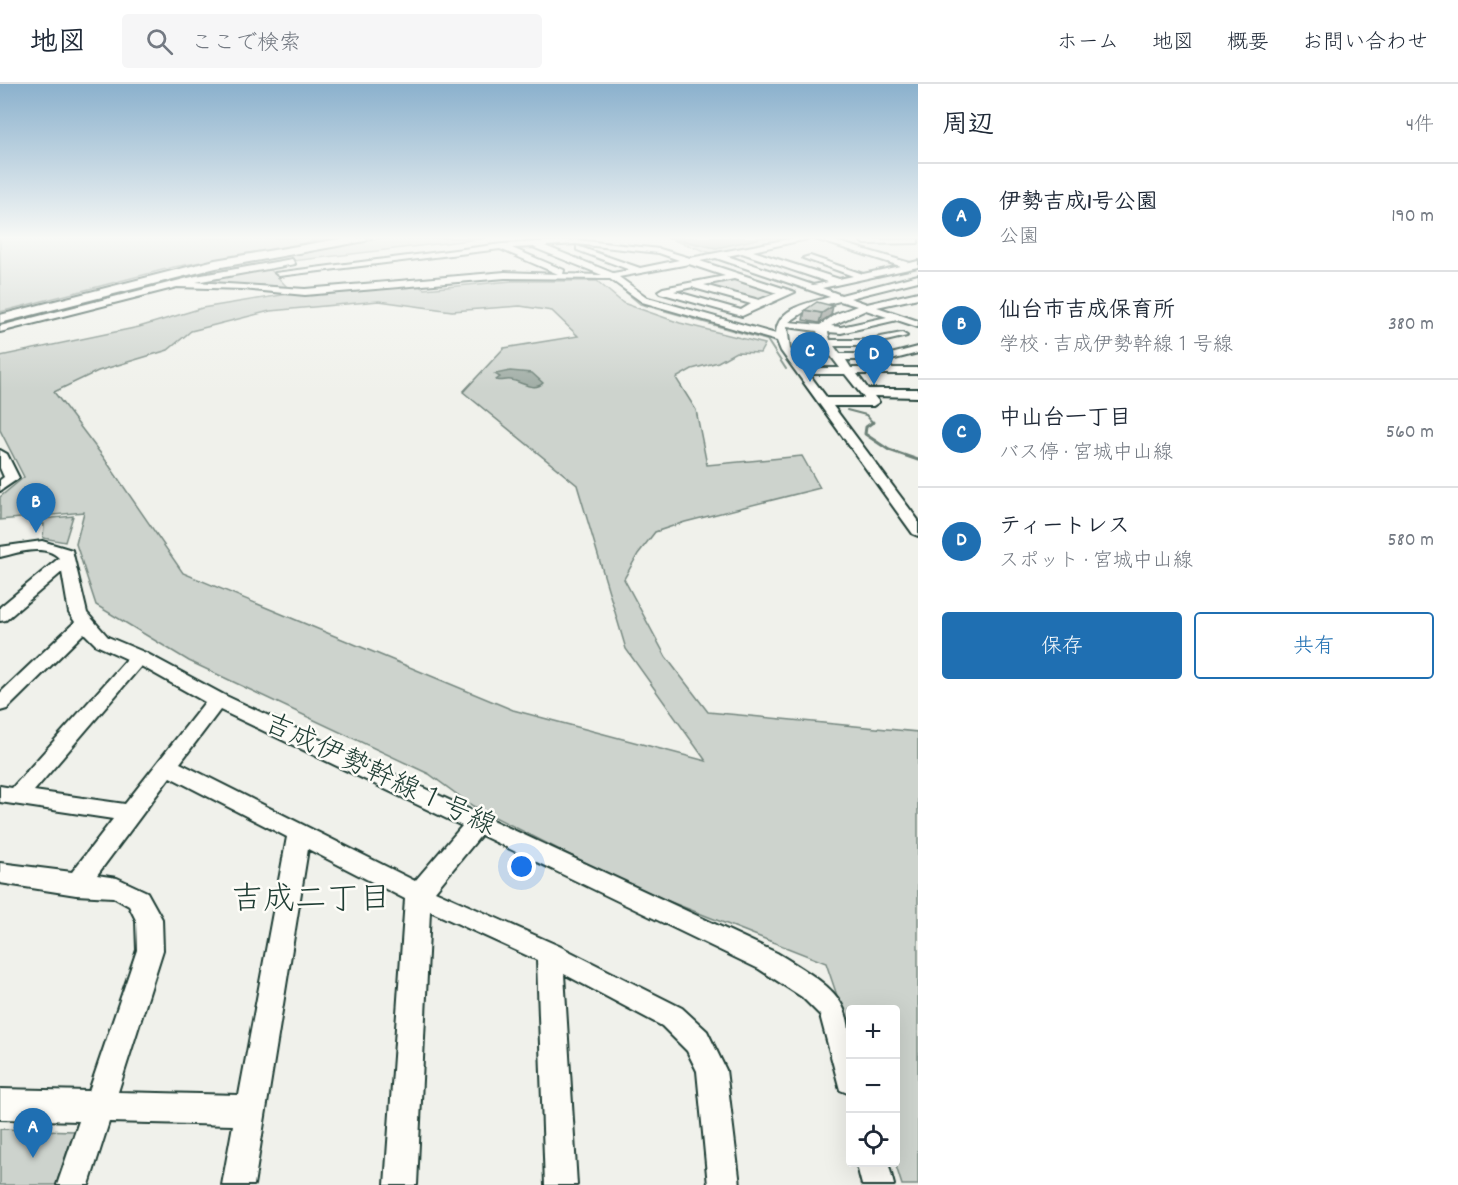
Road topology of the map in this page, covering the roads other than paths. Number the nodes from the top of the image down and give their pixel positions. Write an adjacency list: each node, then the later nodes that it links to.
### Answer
1 (104, 289): 23 (highway)
2 (110, 289): 23 (highway)
3 (156, 289): 28 (street)
4 (294, 289): 13 (street)
5 (343, 289): 13 (street)
6 (629, 289): 17 (street)
7 (671, 289): 14 (street)
8 (709, 289): 20 (street)
9 (775, 289): 15 (street)
10 (802, 289): 15 (street)
11 (814, 289): 18 (street)
12 (872, 289): 18 (street)
13 (338, 290)
14 (663, 291): 17 (street); 20 (street)
15 (785, 293): 20 (street)
16 (918, 295): 19 (street)
17 (637, 296): 31 (street)
18 (839, 297): 21 (street); 25 (street)
19 (896, 301): 21 (street); 22 (street)
20 (759, 303)
21 (869, 307): 24 (street); 29 (street)
22 (918, 308)
23 (0, 317)
24 (899, 317): 26 (street); 27 (street)
25 (783, 324): 29 (street); 31 (street)
26 (871, 324): 29 (street); 30 (street)
27 (918, 324)
28 (0, 329)
29 (822, 329): 33 (street)
30 (902, 336): 32 (street); 33 (street)
31 (781, 339): 36 (street)
32 (918, 341)
33 (826, 343): 35 (street)
34 (918, 350): 35 (street)
35 (836, 357): 37 (street)
36 (801, 371): 37 (street); 41 (street)
37 (847, 371): 38 (street); 39 (street)
38 (918, 371)
39 (863, 392): 40 (street); 41 (street)
40 (918, 393)
41 (825, 402): 44 (street)
42 (0, 454): 43 (street)
43 (0, 487)
44 (918, 531)
45 (0, 552): 46 (street)
46 (66, 561): 47 (street); 48 (street, 吉成伊勢幹線１号線)
47 (0, 616)
48 (84, 623): 49 (street, 吉成伊勢幹線１号線); 51 (street)
49 (139, 657): 50 (street, 吉成伊勢幹線１号線); 53 (street)
50 (217, 700): 52 (street); 55 (street, 吉成伊勢幹線１号線)
51 (0, 704)
52 (165, 765): 54 (street); 56 (street)
53 (9, 795): 54 (street)
54 (129, 813): 58 (street)
55 (478, 823): 59 (street); 61 (street, 吉成伊勢幹線１号線)
56 (299, 833): 59 (street); 64 (street)
57 (0, 873): 58 (street)
58 (76, 885): 63 (street)
59 (418, 894): 60 (street); 68 (street)
60 (550, 954): 69 (street); 70 (street)
61 (846, 1064)
62 (0, 1104): 63 (street)
63 (97, 1106): 64 (street); 66 (street)
64 (251, 1110): 67 (street)
65 (873, 1167): 71 (street)
66 (72, 1185)
67 (238, 1185)
68 (401, 1185)
69 (561, 1185)
70 (724, 1185)
71 (878, 1185)

